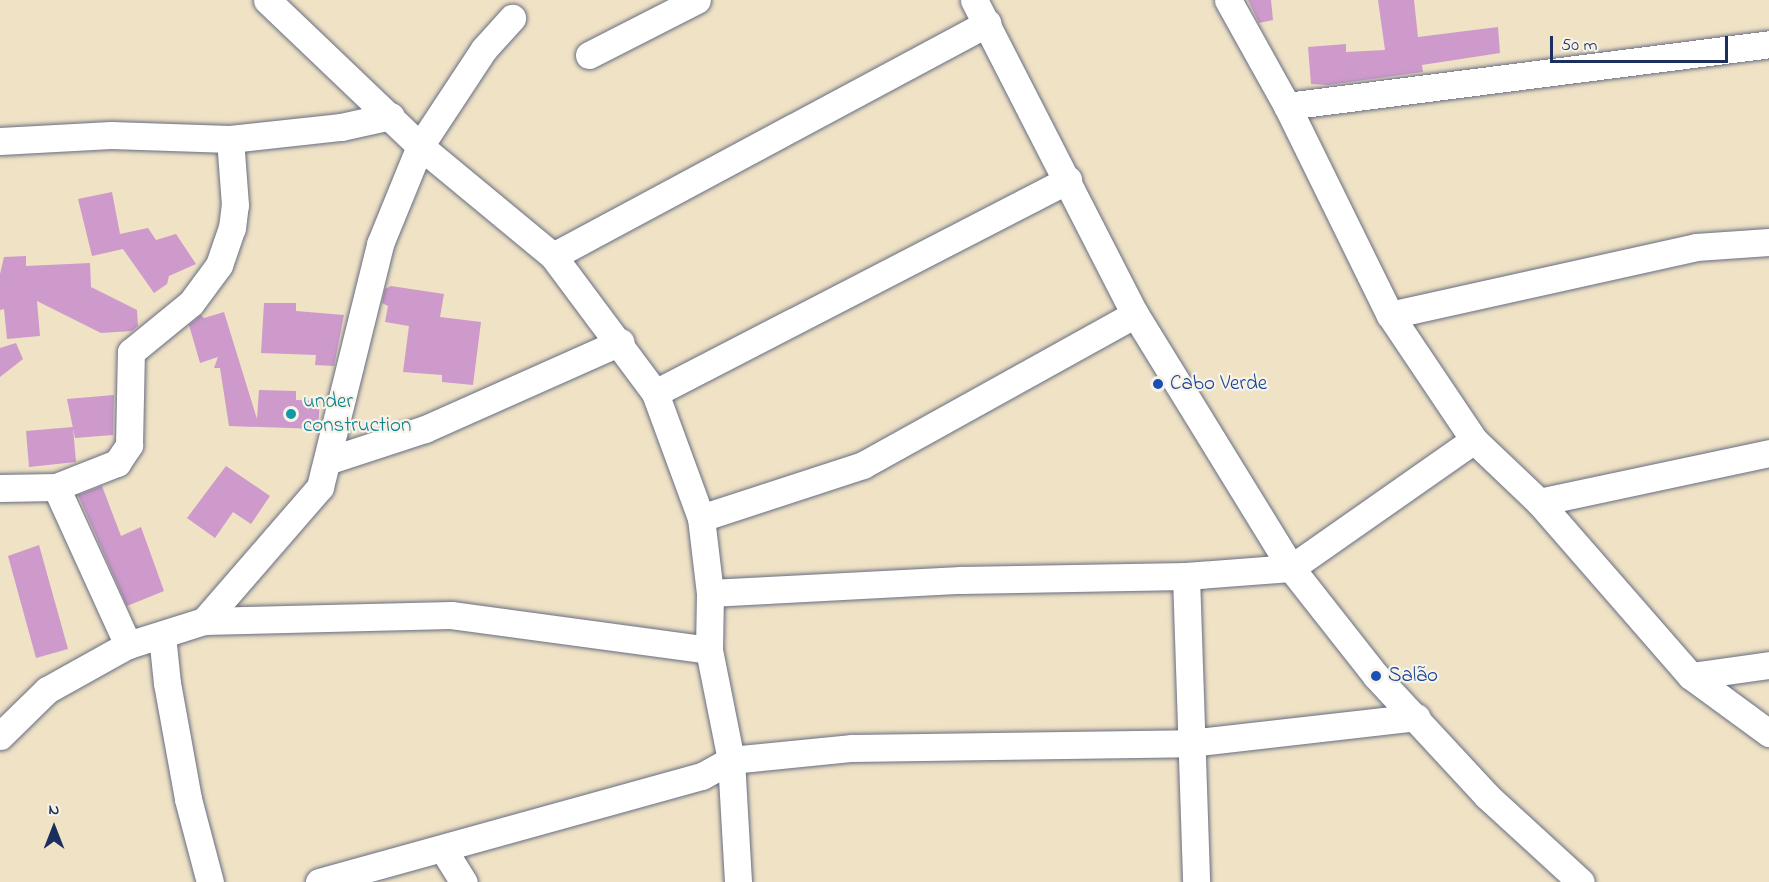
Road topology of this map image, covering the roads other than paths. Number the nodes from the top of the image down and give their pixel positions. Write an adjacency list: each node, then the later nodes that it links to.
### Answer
1 (267, 0): 10 (street)
2 (697, 0): 8 (street)
3 (974, 0): 6 (street)
4 (1228, 0): 9 (street)
5 (512, 18): 13 (street)
6 (988, 23): 14 (street); 16 (street)
7 (1769, 44): 9 (street)
8 (589, 55)
9 (1287, 106): 18 (street)
10 (391, 116): 11 (street); 13 (street)
11 (230, 139): 12 (street); 24 (street)
12 (0, 141)
13 (420, 146): 16 (street); 23 (street)
14 (1068, 180): 17 (street); 20 (street)
15 (1769, 242): 18 (street)
16 (553, 256): 19 (street)
17 (1135, 314): 27 (street); 28 (street)
18 (1390, 315): 21 (street)
19 (620, 342): 20 (street); 23 (street)
20 (655, 393): 27 (street)
21 (1474, 440): 26 (street); 28 (street)
22 (1769, 453): 26 (street)
23 (330, 460): 31 (street)
24 (56, 487): 25 (street); 33 (street)
25 (0, 488)
26 (1539, 502): 36 (street)
27 (701, 518): 30 (street)
28 (1291, 568): 29 (street); 37 (street)
29 (1186, 576): 30 (street); 40 (street)
30 (710, 593): 34 (street)
31 (204, 621): 32 (street); 34 (street)
32 (162, 635): 33 (street); 43 (street)
33 (128, 645): 39 (street)
34 (709, 650): 41 (street)
35 (1769, 665): 36 (street)
36 (1691, 676): 38 (street)
37 (1417, 717): 40 (street); 48 (street)
38 (1769, 733)
39 (0, 736)
40 (1190, 743): 41 (street); 47 (street)
41 (731, 760): 42 (street); 46 (street)
42 (443, 849): 44 (street); 45 (street)
43 (210, 882)
44 (319, 882)
45 (464, 882)
46 (738, 882)
47 (1196, 882)
48 (1579, 882)

